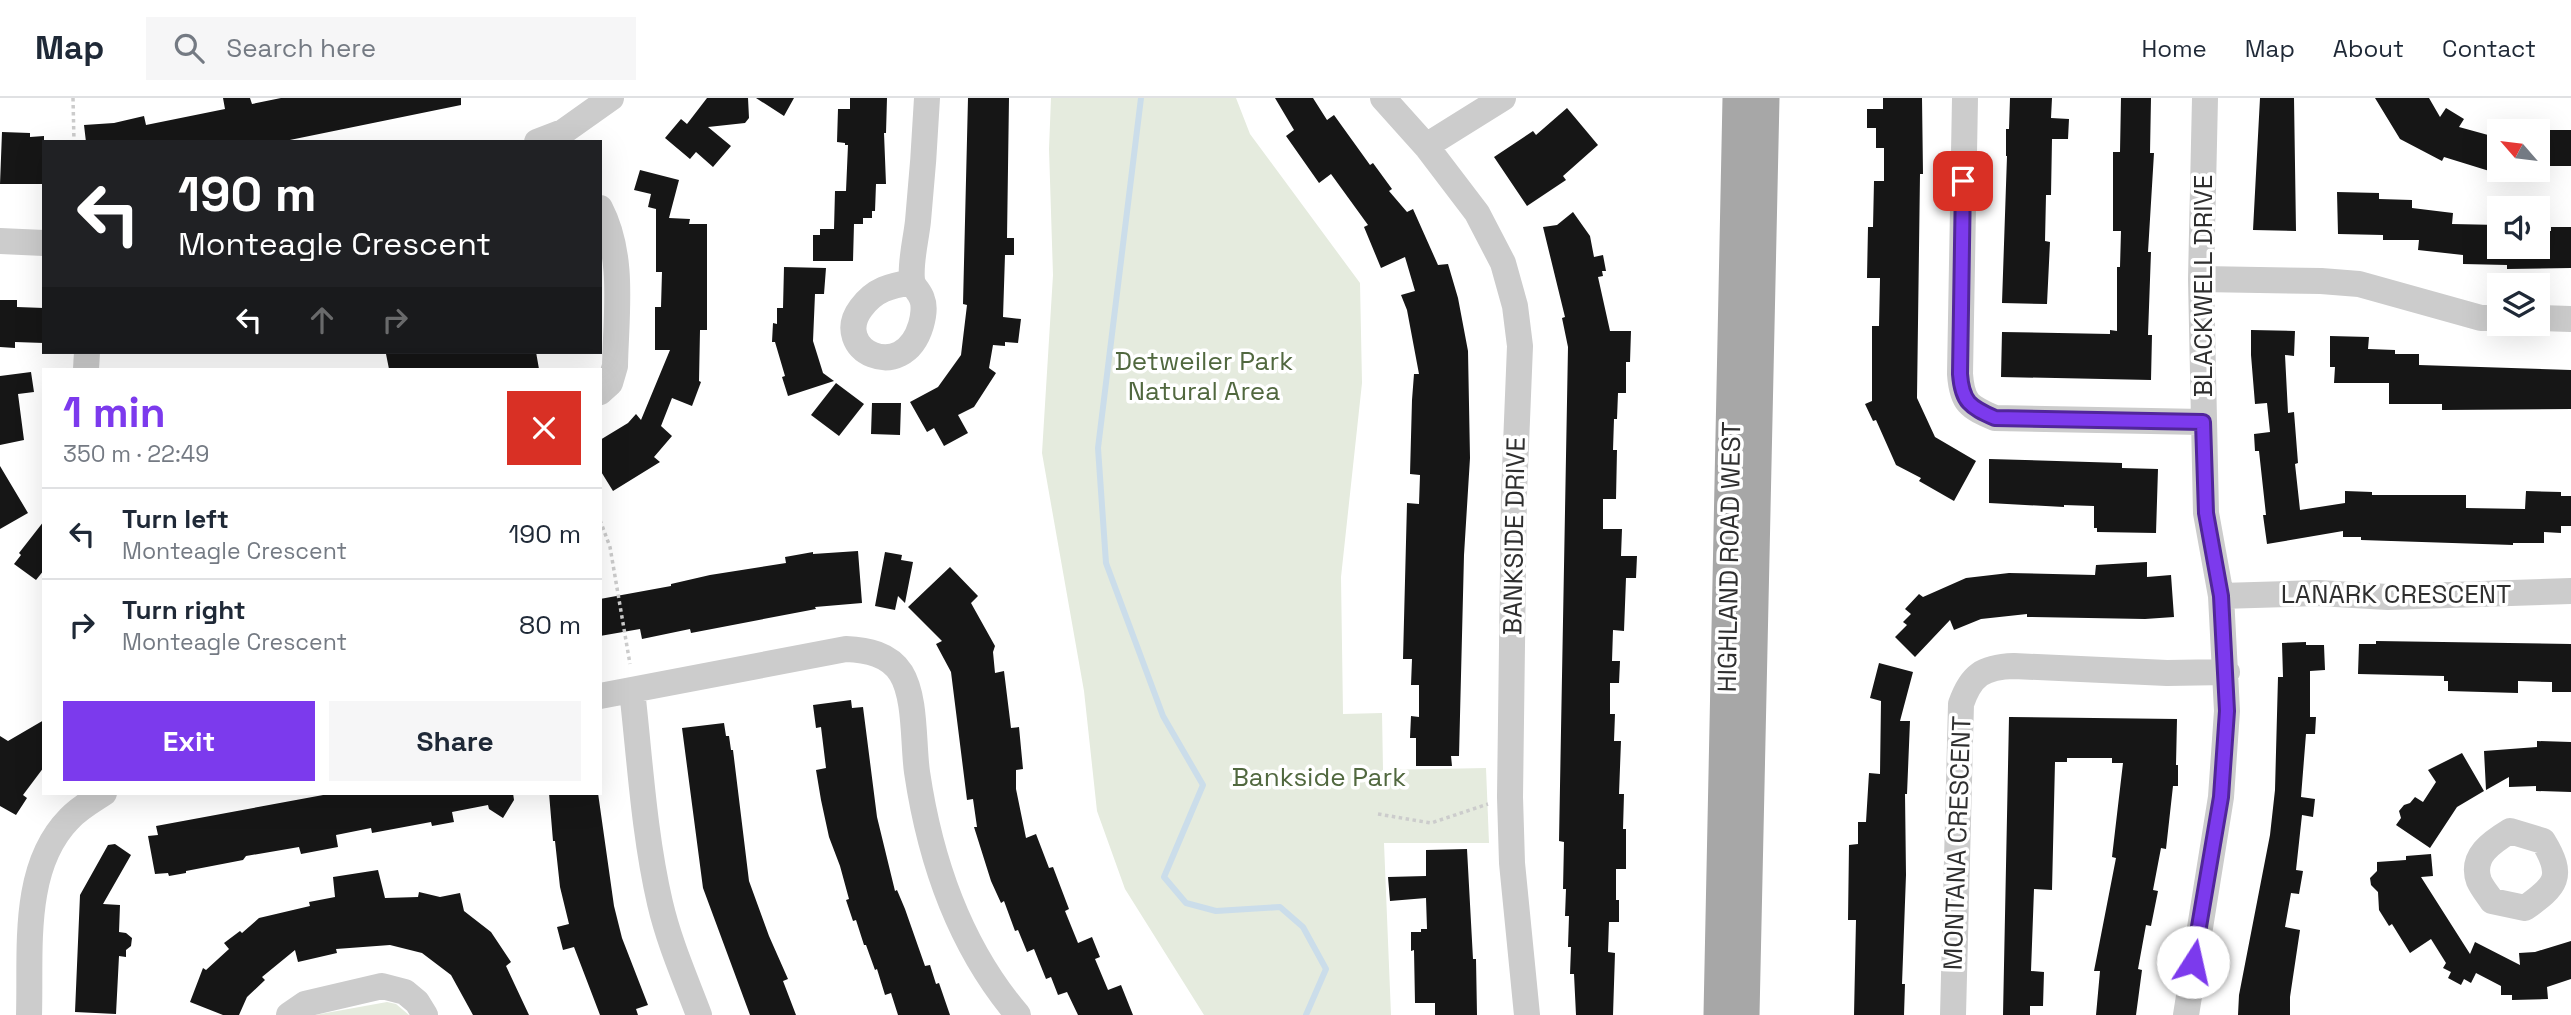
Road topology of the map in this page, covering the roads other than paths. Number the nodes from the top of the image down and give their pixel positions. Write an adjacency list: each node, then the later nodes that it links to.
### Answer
1 (611, 98): 9 (street)
2 (927, 98): 15 (street)
3 (1383, 98): 10 (street, BANKSIDE DRIVE)
4 (1503, 98): 10 (street)
5 (1739, 98): 33 (main road, HIGHLAND ROAD WEST)
6 (1763, 98): 34 (main road, HIGHLAND ROAD WEST)
7 (1965, 98): 20 (street)
8 (2205, 98): 14 (street, BLACKWELL DRIVE)
9 (565, 137)
10 (1426, 146): 32 (street, BANKSIDE DRIVE)
11 (602, 212): 19 (street)
12 (0, 241): 13 (street)
13 (42, 243)
14 (2202, 279): 16 (street); 20 (street, BLACKWELL DRIVE)
15 (912, 282)
16 (2487, 317)
17 (2550, 318): 18 (street)
18 (2571, 318)
19 (602, 390)
20 (2203, 422): 22 (street, BLACKWELL DRIVE)
21 (2571, 591): 22 (street, LANARK CRESCENT)
22 (2221, 596): 23 (street, BLACKWELL DRIVE)
23 (2227, 672): 35 (street, MONTANA CRESCENT); 36 (street, BLACKWELL DRIVE)
24 (631, 677): 25 (street); 30 (street); 31 (street)
25 (602, 695)
26 (101, 795): 27 (street)
27 (29, 1015)
28 (289, 1015): 29 (street)
29 (425, 1015)
30 (699, 1015)
31 (1018, 1015)
32 (1527, 1015)
33 (1720, 1015)
34 (1744, 1015)
35 (1953, 1015)
36 (2186, 1015)

